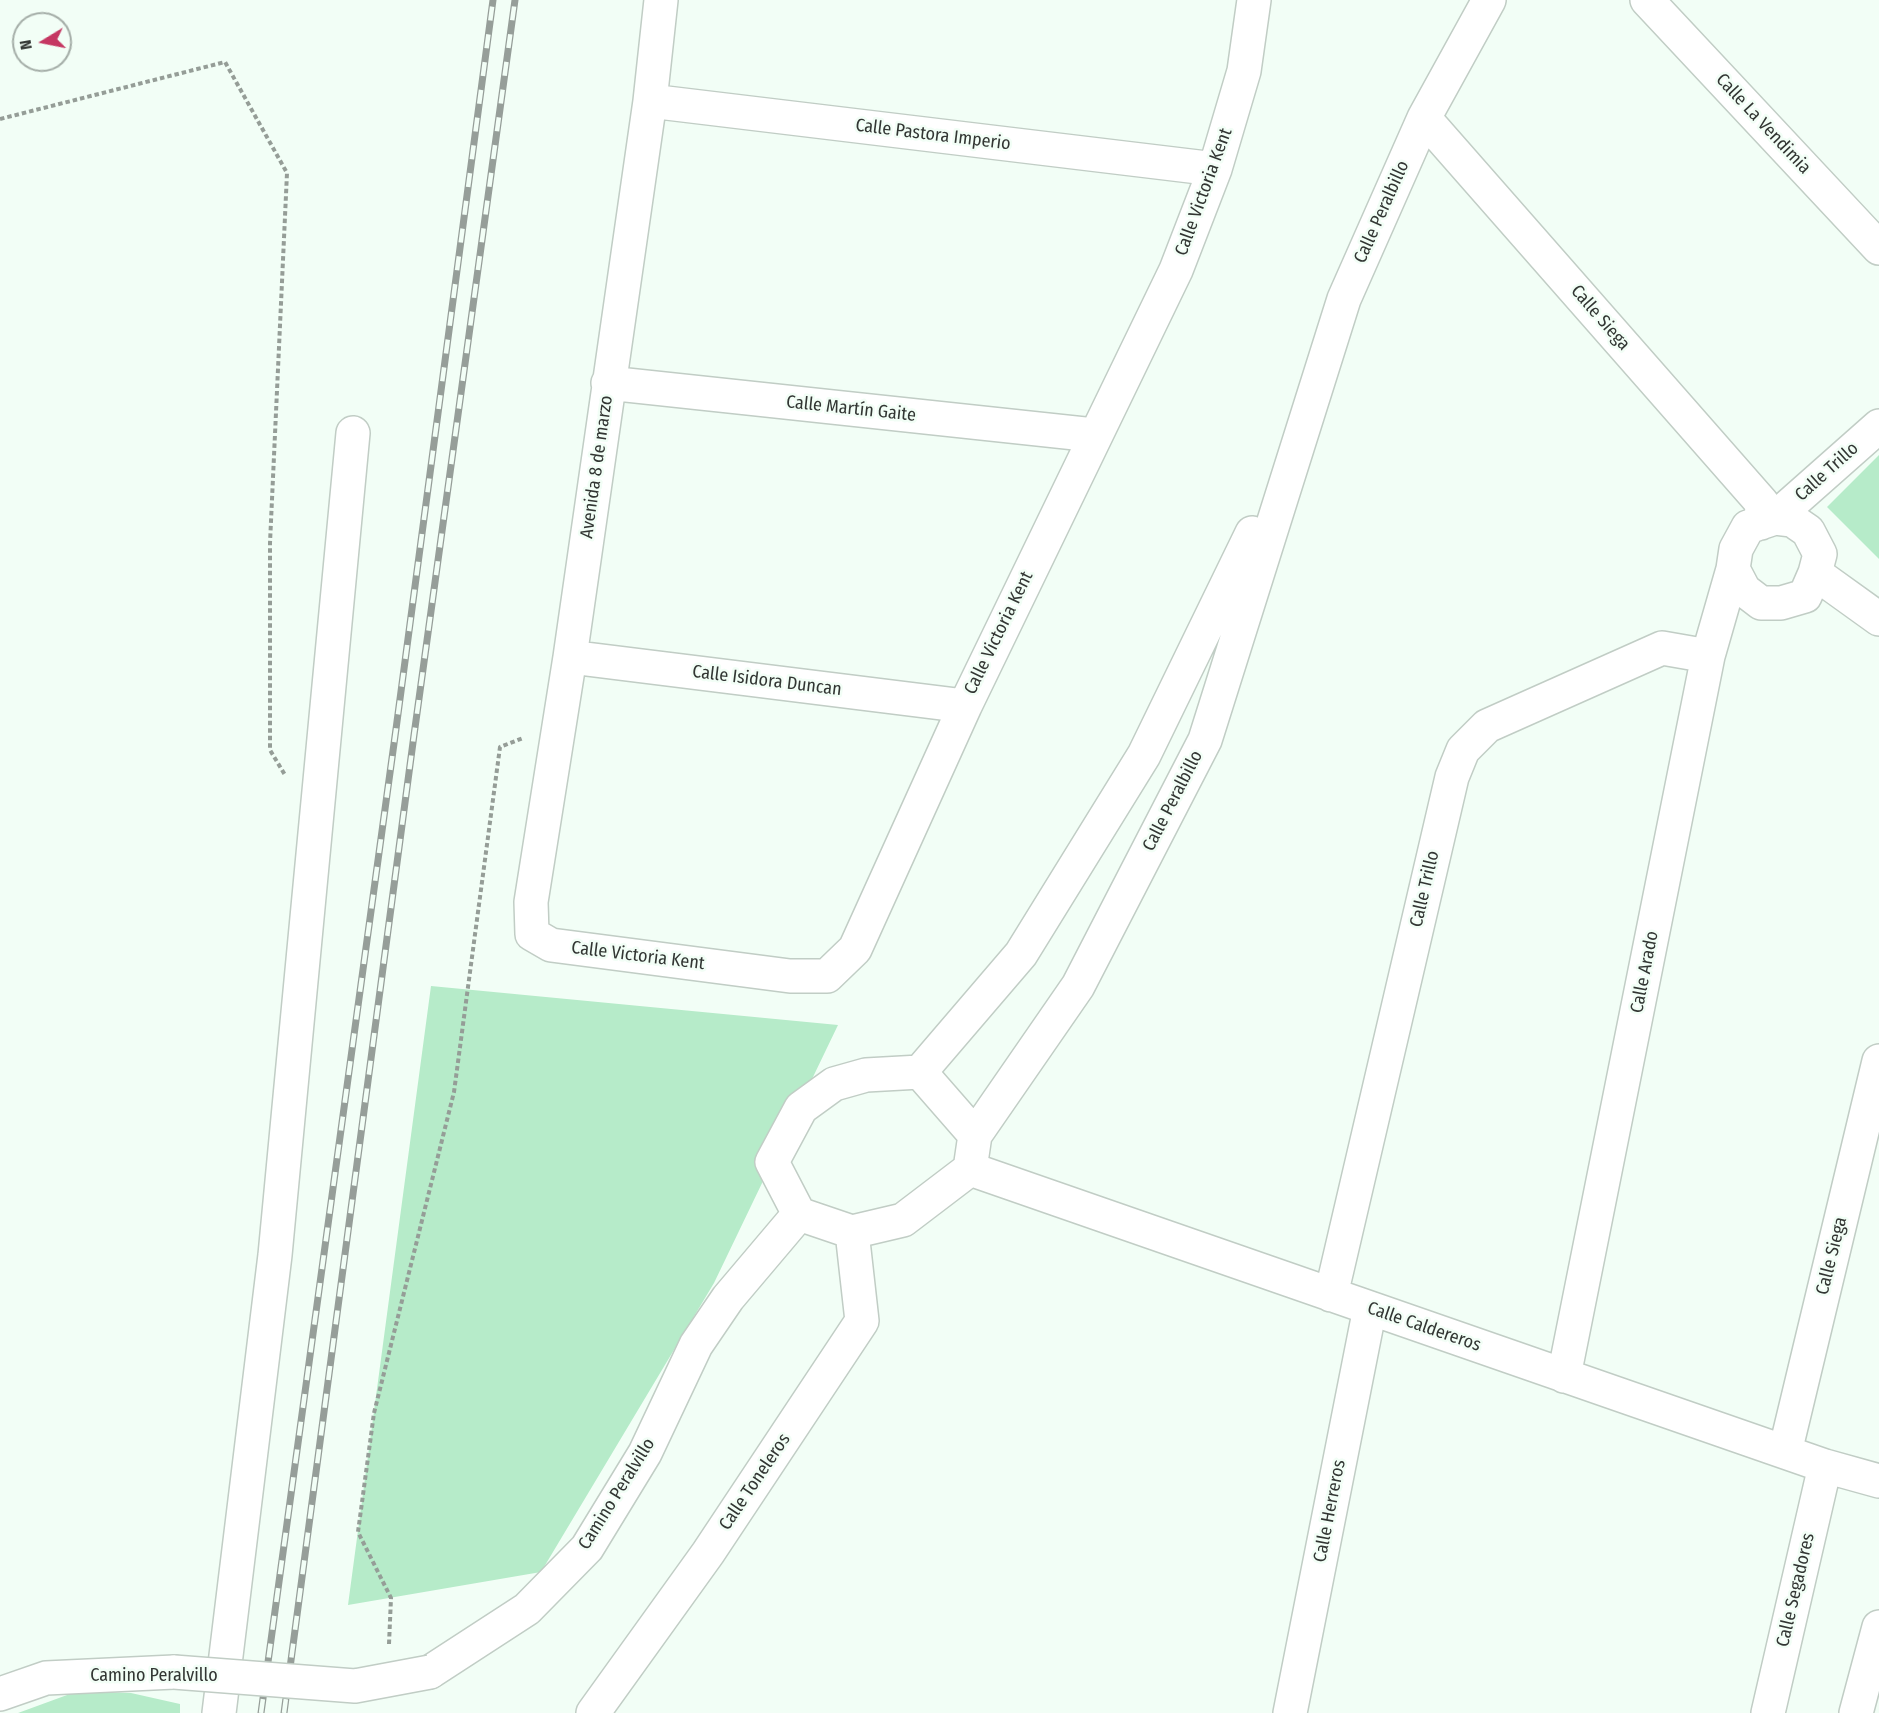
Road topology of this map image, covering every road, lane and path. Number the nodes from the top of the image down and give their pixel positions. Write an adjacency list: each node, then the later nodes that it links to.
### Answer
1 (661, 0): 5 (street, Avenida 8 de marzo)
2 (1254, 0): 8 (street, Calle Victoria Kent)
3 (1489, 0): 6 (street, Calle Peralbillo)
4 (1647, 0): 9 (street, Calle La Vendimia)
5 (650, 101): 8 (street, Calle Pastora Imperio); 10 (street, Avenida 8 de marzo)
6 (1424, 118): 13 (street, Calle Peralbillo); 15 (street, Calle Siega)
7 (0, 119): 23 (path)
8 (1215, 169): 14 (street, Calle Victoria Kent)
9 (1879, 248)
10 (608, 383): 14 (street, Calle Martín Gaite); 20 (street, Avenida 8 de marzo)
11 (1879, 426): 15 (street, Calle Trillo)
12 (353, 433): 40 (street)
13 (1301, 434): 26 (street, Calle Peralbillo); 27 (street, Calle Peralbillo)
14 (1094, 435): 21 (street, Calle Victoria Kent)
15 (1768, 520): 16 (street); 17 (street)
16 (1733, 569): 17 (street); 19 (street, Calle Arado)
17 (1815, 573): 18 (street)
18 (1879, 619)
19 (1708, 656): 31 (street, Calle Trillo); 33 (street, Calle Arado)
20 (570, 657): 21 (street, Calle Isidora Duncan); 22 (street, Avenida 8 de marzo)
21 (965, 706): 24 (street, Calle Victoria Kent)
22 (560, 723): 24 (street, Avenida 8 de marzo); 38 (path)
23 (287, 779)
24 (532, 934)
25 (1879, 1061): 34 (street, Calle Siega)
26 (920, 1072): 27 (street); 29 (street)
27 (975, 1135): 28 (street)
28 (970, 1169): 30 (street); 31 (street, Calle Caldereros)
29 (799, 1214): 30 (street); 39 (street, Camino Peralvillo, bridge)
30 (852, 1232): 41 (street, Calle Toneleros)
31 (1331, 1295): 32 (street, Calle Caldereros)
32 (1371, 1308): 33 (street, Calle Caldereros); 42 (street, Calle Herreros)
33 (1564, 1376): 34 (street, Calle Caldereros)
34 (1785, 1452): 35 (street, Calle Caldereros)
35 (1825, 1466): 36 (street, Calle Caldereros); 43 (street, Calle Segadores)
36 (1879, 1481)
37 (1879, 1627): 44 (street)
38 (389, 1655)
39 (0, 1694)
40 (219, 1713)
41 (593, 1713)
42 (1290, 1713)
43 (1768, 1713)
44 (1856, 1713)

